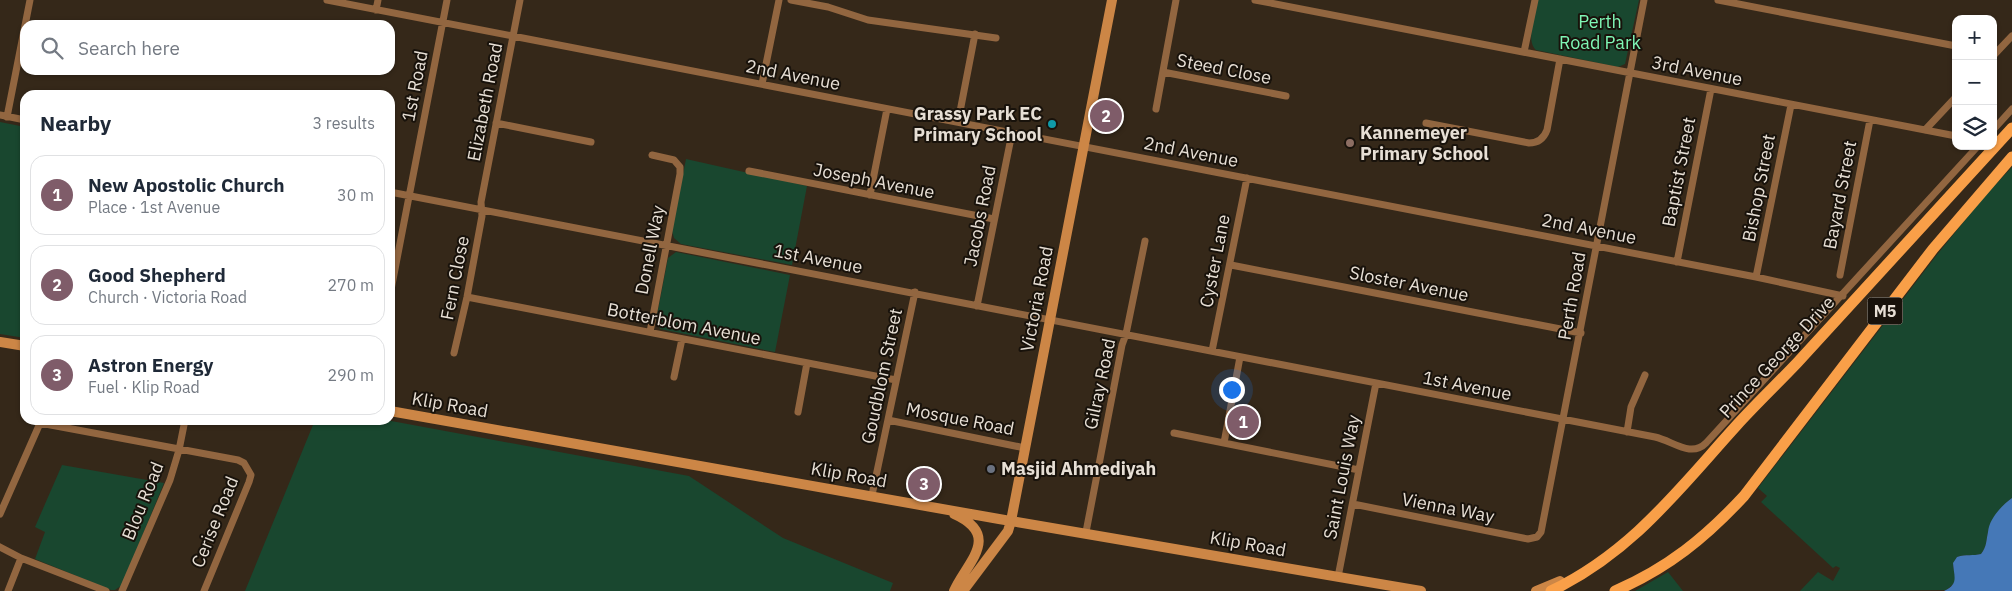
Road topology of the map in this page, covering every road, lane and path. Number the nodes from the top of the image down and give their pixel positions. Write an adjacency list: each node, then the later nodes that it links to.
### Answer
1 (30, 0): 15 (street)
2 (327, 0): 14 (street, 2nd Avenue)
3 (378, 0): 14 (street)
4 (447, 0): 16 (street, 1st Road)
5 (520, 0): 18 (street, Elizabeth Road)
6 (779, 0): 28 (street)
7 (791, 0): 17 (street)
8 (1112, 0): 48 (street, Victoria Road)
9 (1176, 0): 26 (street)
10 (1256, 0): 24 (street, 3rd Avenue)
11 (1535, 0): 24 (street)
12 (1644, 0): 27 (street, Perth Road)
13 (1718, 0): 21 (street)
14 (376, 10): 16 (street, 2nd Avenue)
15 (26, 20)
16 (443, 22): 18 (street, 2nd Avenue); 56 (street, 1st Road)
17 (975, 34): 20 (street); 39 (street)
18 (513, 36): 28 (street, 2nd Avenue); 40 (street, Elizabeth Road)
19 (2012, 36): 23 (street)
20 (996, 38)
21 (1952, 45)
22 (20, 47): 36 (street)
23 (1997, 51)
24 (1524, 52): 25 (street, 3rd Avenue)
25 (1560, 60): 27 (street, 3rd Avenue); 41 (street)
26 (1163, 72): 30 (street, Steed Close); 34 (street, Steed Close)
27 (1630, 73): 29 (street, 3rd Avenue); 61 (street, Perth Road)
28 (762, 84): 33 (street, 2nd Avenue)
29 (1710, 89): 32 (street, 3rd Avenue); 62 (street, Baptist Street)
30 (1286, 96)
31 (1952, 101): 44 (street)
32 (1791, 105): 38 (street, 3rd Avenue); 66 (street, Bishop Street)
33 (887, 109): 39 (street, 2nd Avenue); 55 (street)
34 (1156, 109)
35 (2012, 109): 42 (street)
36 (3, 116): 37 (street)
37 (20, 119)
38 (1870, 120): 44 (street, 3rd Avenue); 65 (street, Bayard Street)
39 (958, 122): 45 (street, 2nd Avenue)
40 (496, 123): 47 (street); 57 (street, Elizabeth Road)
41 (1426, 123)
42 (1997, 126)
43 (2012, 128): 109 (main road, Prince George Drive / M5)
44 (1925, 130): 46 (street, 3rd Avenue)
45 (1012, 133): 48 (street, 2nd Avenue); 58 (street, Jacobs Road)
46 (1952, 135)
47 (591, 142)
48 (1083, 147): 53 (street, 2nd Avenue); 71 (street, Victoria Road)
49 (1974, 150): 68 (street)
50 (652, 155): 60 (street, Donell Way)
51 (2012, 157): 119 (main road, M5)
52 (749, 171): 55 (street, Joseph Avenue)
53 (1247, 178): 61 (street, 2nd Avenue); 63 (street, Cyster Lane)
54 (395, 193): 56 (street, 1st Avenue)
55 (870, 195): 58 (street, Joseph Avenue)
56 (409, 196): 57 (street, 1st Avenue); 64 (street, 1st Road)
57 (482, 210): 60 (street, 1st Avenue); 69 (street, Fern Close)
58 (994, 219): 70 (street, Jacobs Road)
59 (1145, 241): 74 (street, Gilray Road)
60 (666, 245): 67 (street, 1st Avenue); 72 (street, Donell Way)
61 (1596, 246): 62 (street, 2nd Avenue); 73 (street, Perth Road)
62 (1677, 262): 66 (street, 2nd Avenue)
63 (1231, 265): 73 (street, Sloster Avenue); 78 (street, Cyster Lane)
64 (395, 269)
65 (1840, 275)
66 (1756, 277): 68 (street, 2nd Avenue)
67 (915, 292): 70 (street, 1st Avenue); 84 (street, Goudblom Street)
68 (1843, 296): 93 (street, 1st Avenue)
69 (467, 297): 72 (street, Botterblom Avenue); 79 (street, Fern Close)
70 (977, 306): 71 (street, 1st Avenue)
71 (1050, 320): 74 (street, 1st Avenue); 96 (street, Victoria Road)
72 (650, 332): 75 (street, Botterblom Avenue)
73 (1581, 333): 89 (street, Perth Road)
74 (1126, 334): 78 (street, 1st Avenue); 104 (street, Gilray Road)
75 (682, 339): 81 (street, Botterblom Avenue); 83 (street)
76 (0, 342): 77 (street)
77 (20, 345)
78 (1212, 350): 80 (street, 1st Avenue)
79 (454, 353)
80 (1240, 357): 85 (street, 1st Avenue); 95 (street)
81 (807, 363): 84 (street, Botterblom Avenue); 87 (street)
82 (1645, 375): 93 (street)
83 (674, 377)
84 (896, 380): 88 (street, Goudblom Street)
85 (1376, 383): 89 (street, 1st Avenue); 98 (street, Saint Louis Way)
86 (395, 411): 99 (street, Klip Road)
87 (798, 412)
88 (888, 420): 96 (street, Mosque Road); 99 (street, Goudblom Street)
89 (1563, 420): 93 (street, 1st Avenue); 105 (street, Perth Road)
90 (38, 425): 102 (street)
91 (59, 425): 97 (street, Cerise Road)
92 (184, 425): 97 (street, Blou Road)
93 (1627, 432)
94 (1174, 434): 95 (street)
95 (1224, 443): 98 (street)
96 (1026, 448): 103 (street, Victoria Road)
97 (179, 450): 112 (street, Blou Road); 113 (street, Cerise Road)
98 (1359, 470): 100 (street, Saint Louis Way)
99 (872, 495): 101 (street, Klip Road)
100 (1353, 504): 105 (street, Vienna Way); 108 (street, Saint Louis Way)
101 (942, 508): 103 (street, Klip Road); 114 (street)
102 (0, 514)
103 (1011, 521): 104 (street, Klip Road); 115 (street, Victoria Road)
104 (1086, 532): 108 (street, Klip Road)
105 (1537, 537)
106 (0, 547): 107 (street)
107 (20, 558): 110 (street); 111 (street)
108 (1338, 577): 116 (street, Klip Road)
109 (1576, 577): 117 (street); 118 (main road, Prince George Drive / M5)
110 (8, 591)
111 (106, 591)
112 (122, 591)
113 (204, 591)
114 (954, 591)
115 (963, 591)
116 (1421, 591)
117 (1536, 591)
118 (1551, 591)
119 (1615, 591)

